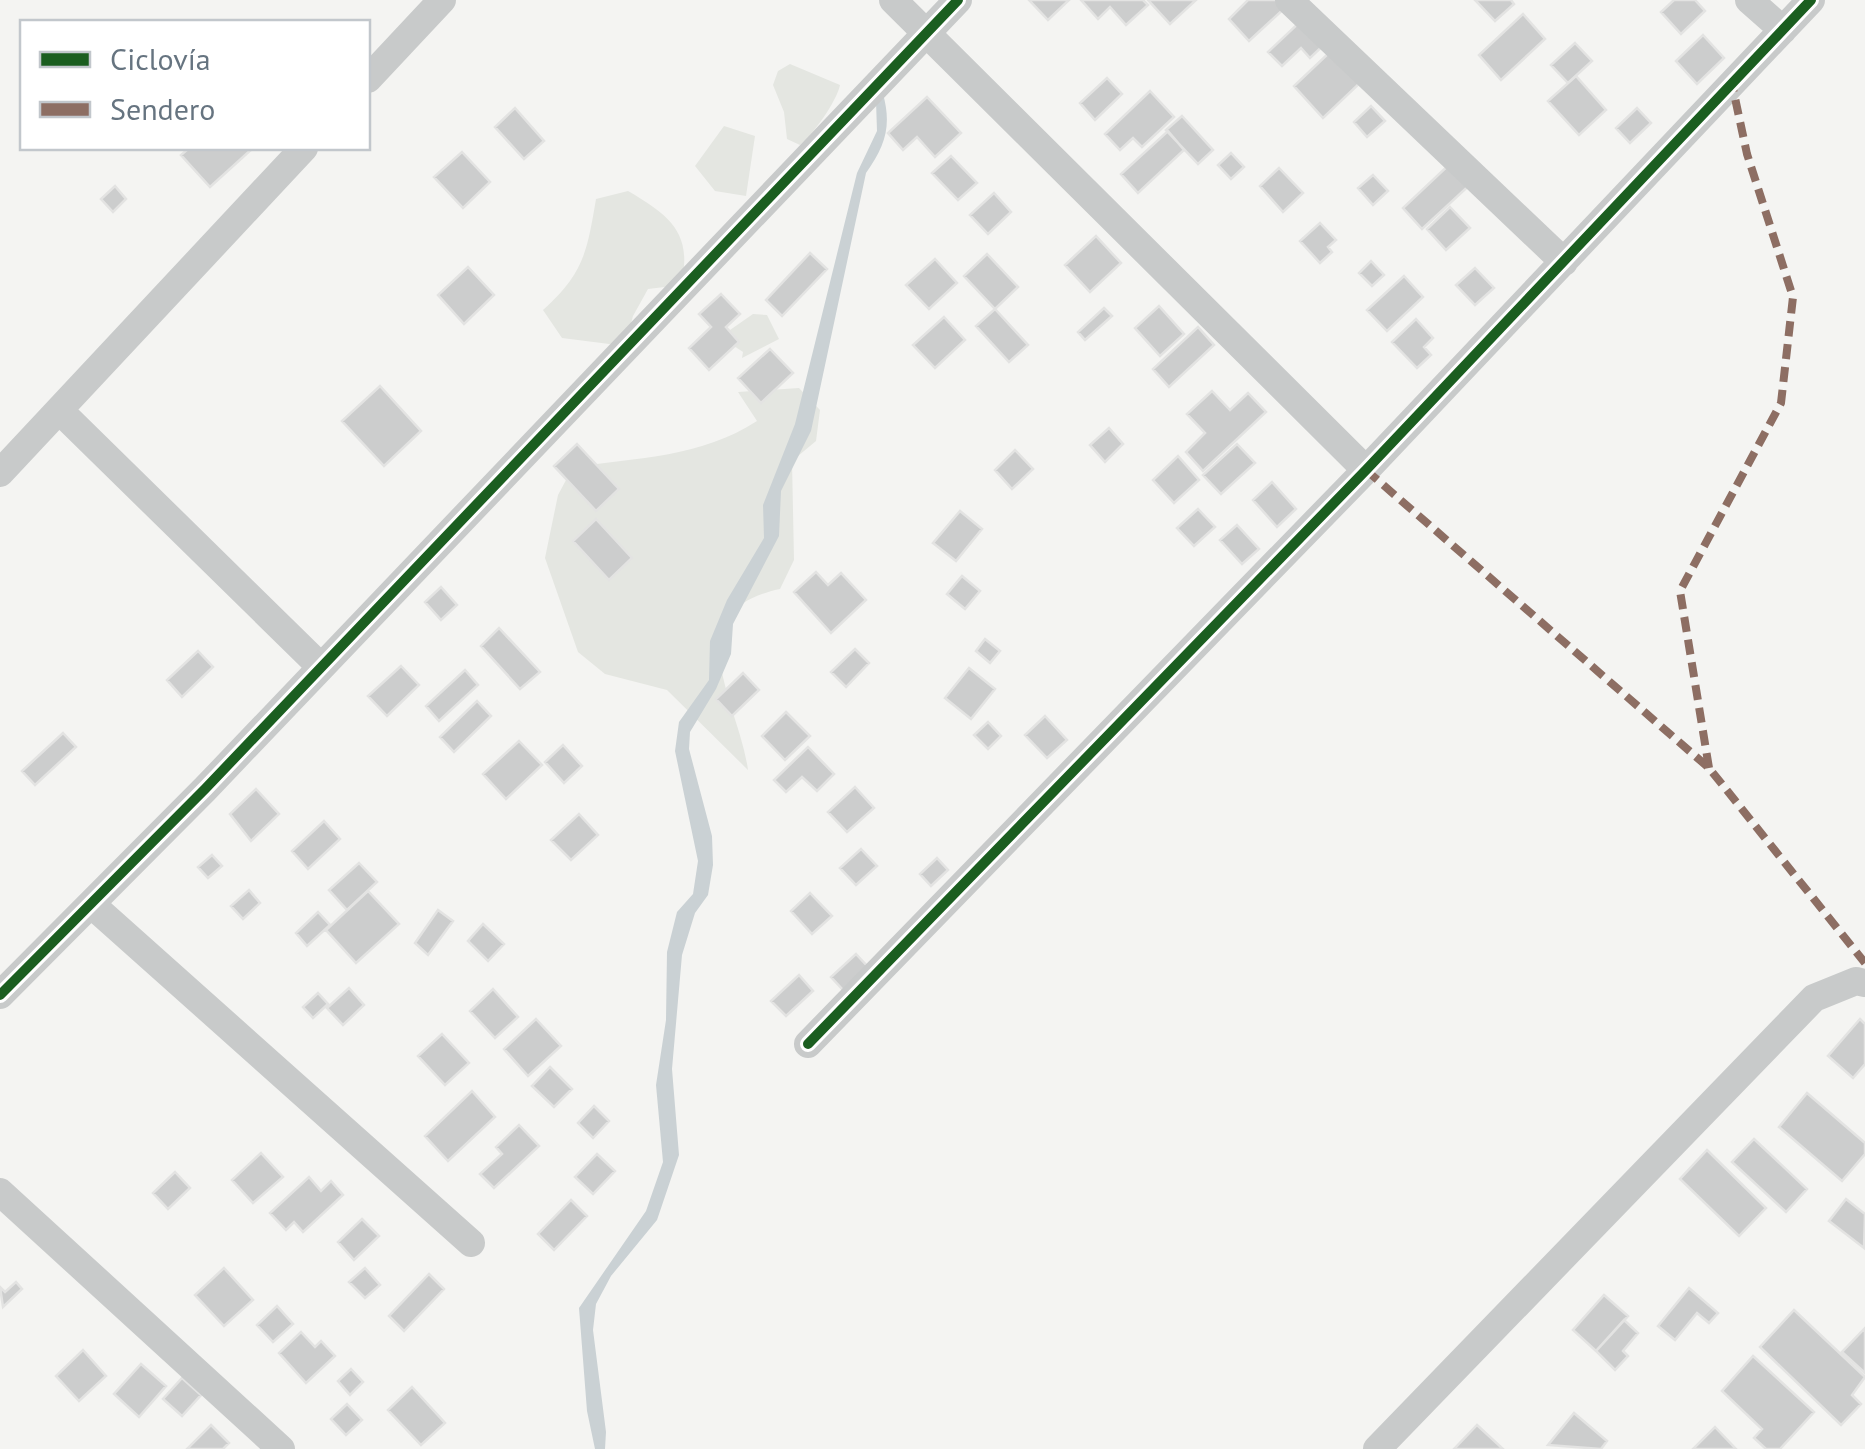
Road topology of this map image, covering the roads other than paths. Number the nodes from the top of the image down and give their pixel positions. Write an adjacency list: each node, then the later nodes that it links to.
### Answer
1 (442, 0): 9 (street)
2 (893, 0): 8 (street)
3 (958, 0): 8 (street)
4 (1288, 0): 11 (street)
5 (1749, 0): 7 (street)
6 (1811, 0): 7 (street)
7 (1783, 30): 11 (street)
8 (926, 34): 13 (street); 15 (street)
9 (370, 78)
10 (302, 150): 12 (street)
11 (1564, 262): 13 (street)
12 (59, 410): 14 (street); 15 (street)
13 (1366, 470): 19 (street)
14 (0, 473)
15 (322, 668): 16 (street)
16 (91, 904): 18 (street); 21 (street)
17 (1865, 983): 23 (street)
18 (0, 994)
19 (808, 1044)
20 (0, 1192): 22 (street)
21 (471, 1243)
22 (281, 1449)
23 (1377, 1449)

